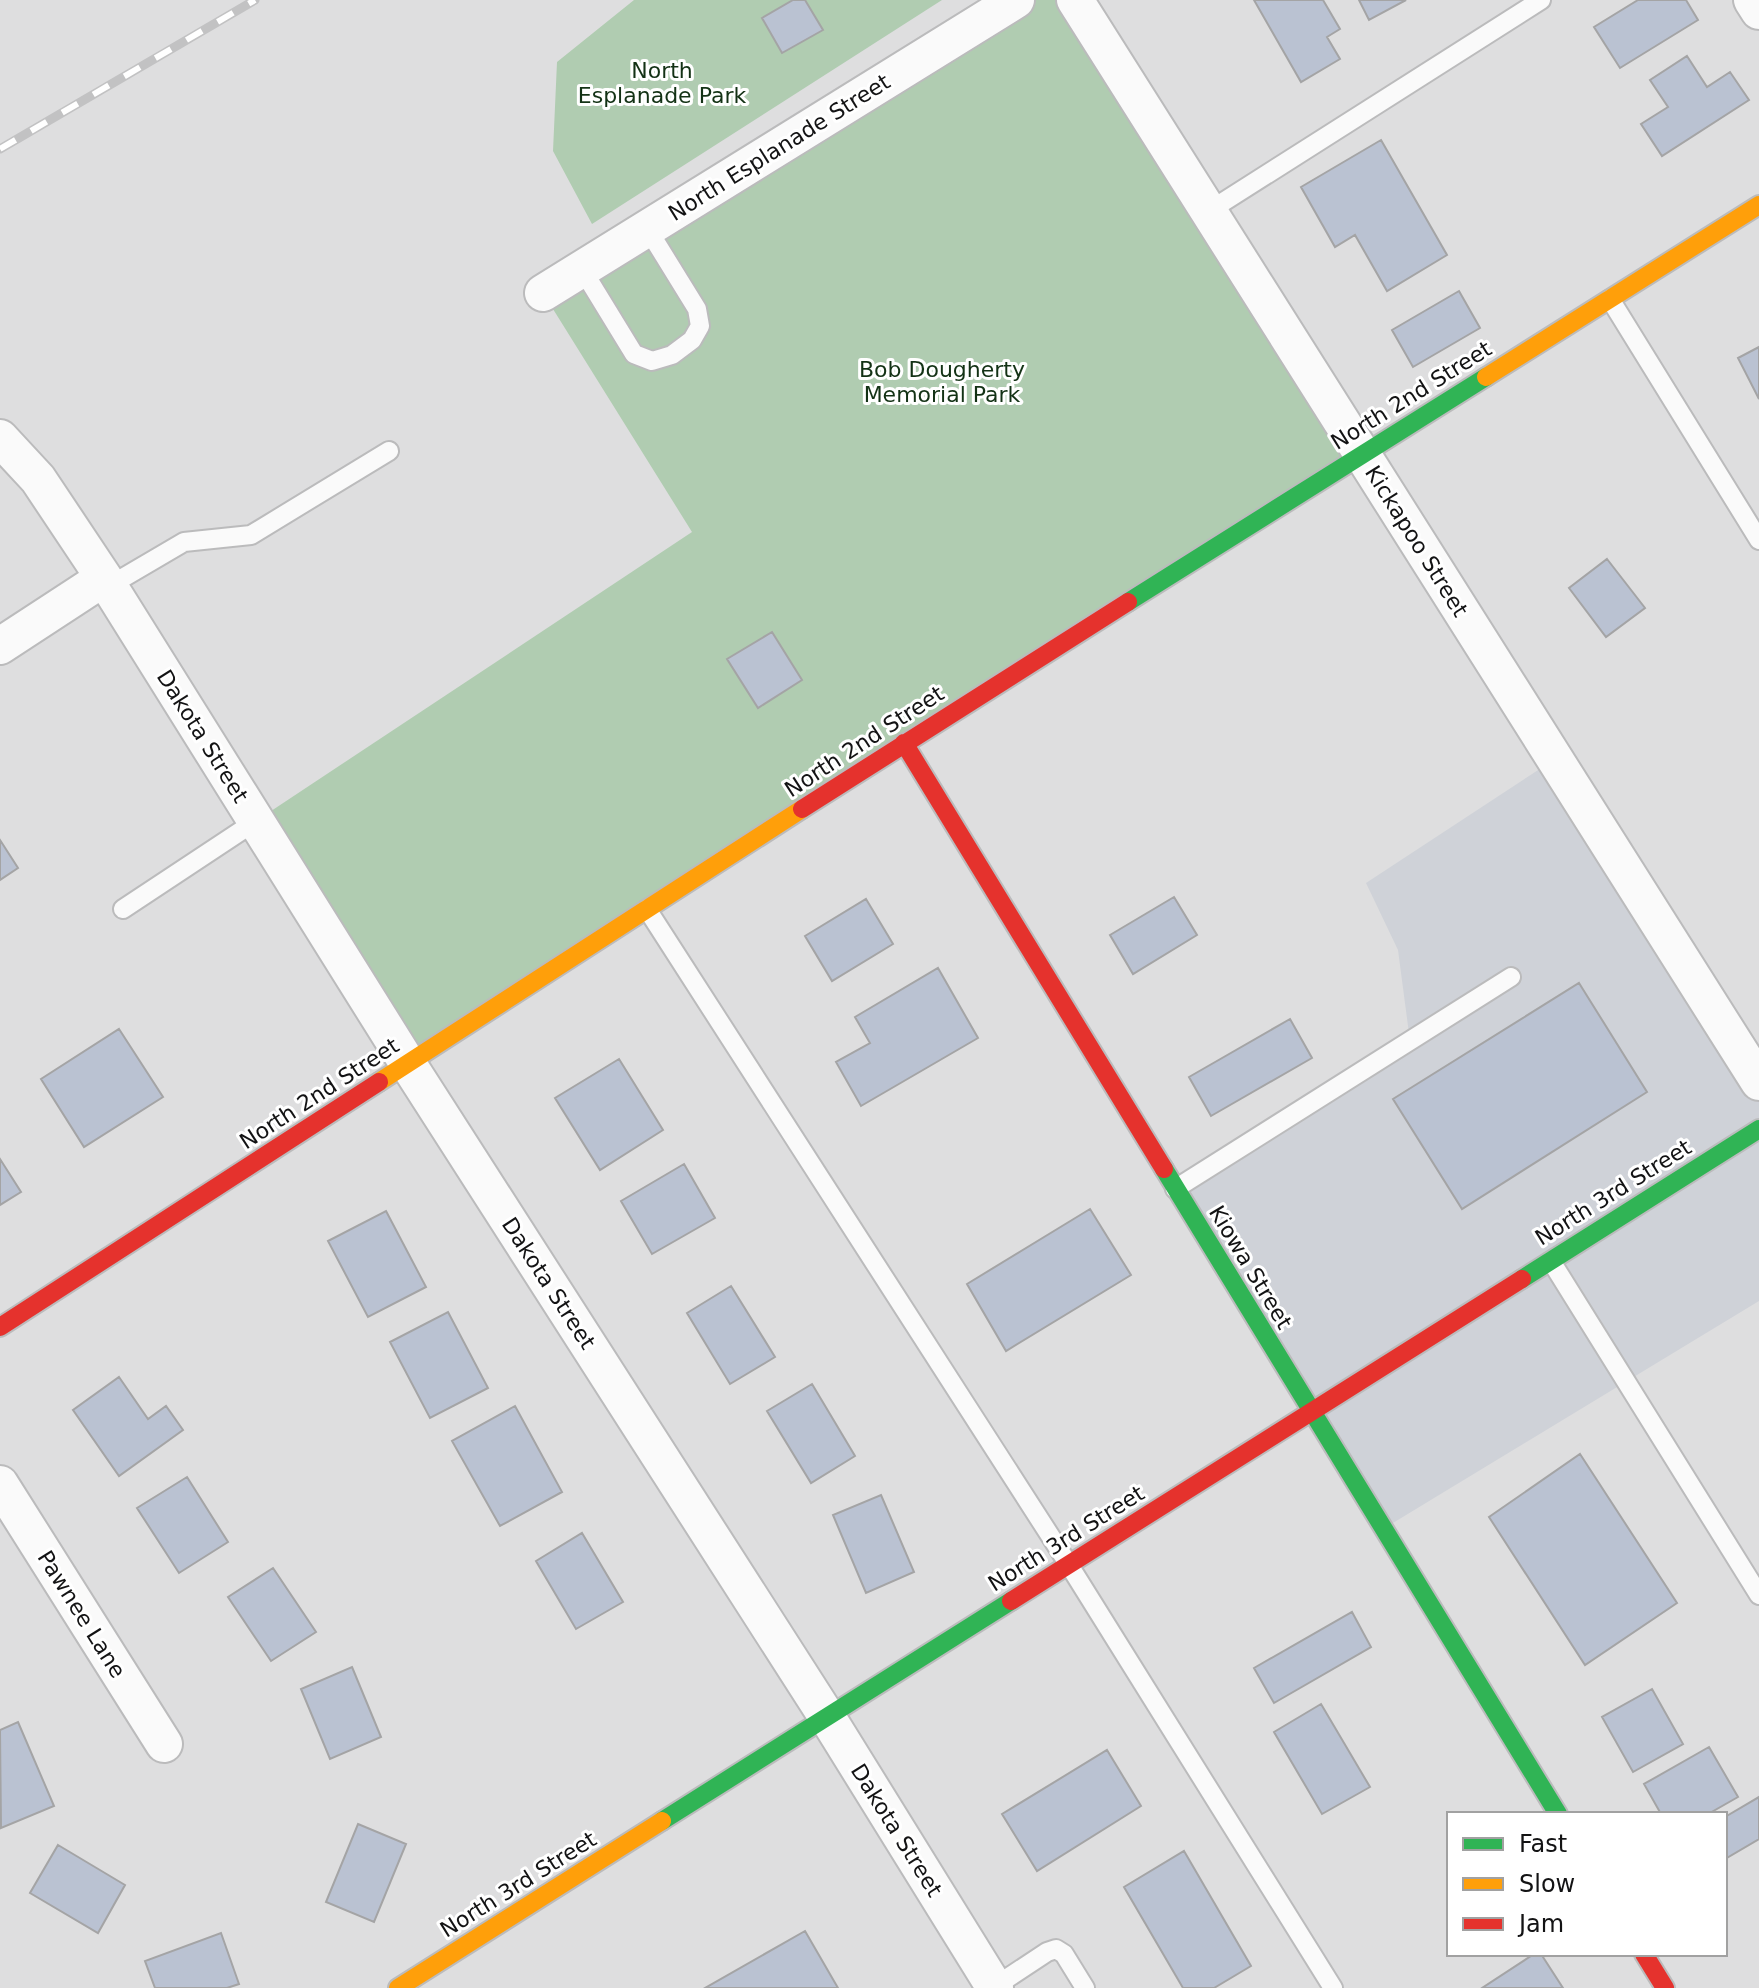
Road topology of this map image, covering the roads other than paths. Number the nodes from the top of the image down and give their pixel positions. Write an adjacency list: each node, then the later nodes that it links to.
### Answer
1 (1016, 0): 8 (street, North Esplanade Street)
2 (1075, 0): 7 (street, Kickapoo Street)
3 (1541, 0): 7 (lane)
4 (1752, 0): 5 (street)
5 (1759, 11)
6 (1759, 205): 11 (street, North 2nd Street)
7 (1209, 211): 14 (street, Kickapoo Street)
8 (647, 228): 9 (street, North Esplanade Street); 9 (lane)
9 (582, 269): 10 (street, North Esplanade Street)
10 (543, 293)
11 (1610, 299): 14 (street, North 2nd Street); 15 (lane)
12 (0, 438): 16 (street, Dakota Street)
13 (389, 451): 16 (lane)
14 (1362, 454): 18 (street, North 2nd Street); 24 (street, Kickapoo Street)
15 (1759, 540)
16 (107, 582): 17 (street); 19 (street, Dakota Street)
17 (0, 646)
18 (904, 743): 21 (street, North 2nd Street); 26 (street, Kiowa Street)
19 (256, 821): 20 (lane); 23 (street, Dakota Street)
20 (123, 909)
21 (647, 909): 23 (street, North 2nd Street); 31 (lane)
22 (1511, 977): 26 (lane)
23 (408, 1064): 28 (street, North 2nd Street); 33 (street, Dakota Street)
24 (1759, 1082)
25 (1759, 1129): 27 (street, North 3rd Street)
26 (1175, 1189): 29 (street, Kiowa Street)
27 (1550, 1261): 29 (street, North 3rd Street); 32 (lane)
28 (0, 1327)
29 (1311, 1412): 31 (street, North 3rd Street); 35 (street, Kiowa Street)
30 (0, 1484): 34 (street, Pawnee Lane)
31 (1069, 1565): 33 (street, North 3rd Street); 40 (lane)
32 (1759, 1595)
33 (827, 1717): 37 (street, Dakota Street); 38 (street, North 3rd Street)
34 (164, 1744)
35 (1557, 1812)
36 (1645, 1956): 41 (street)
37 (995, 1987): 39 (lane)
38 (398, 1988)
39 (1085, 1988)
40 (1333, 1988)
41 (1665, 1988)

